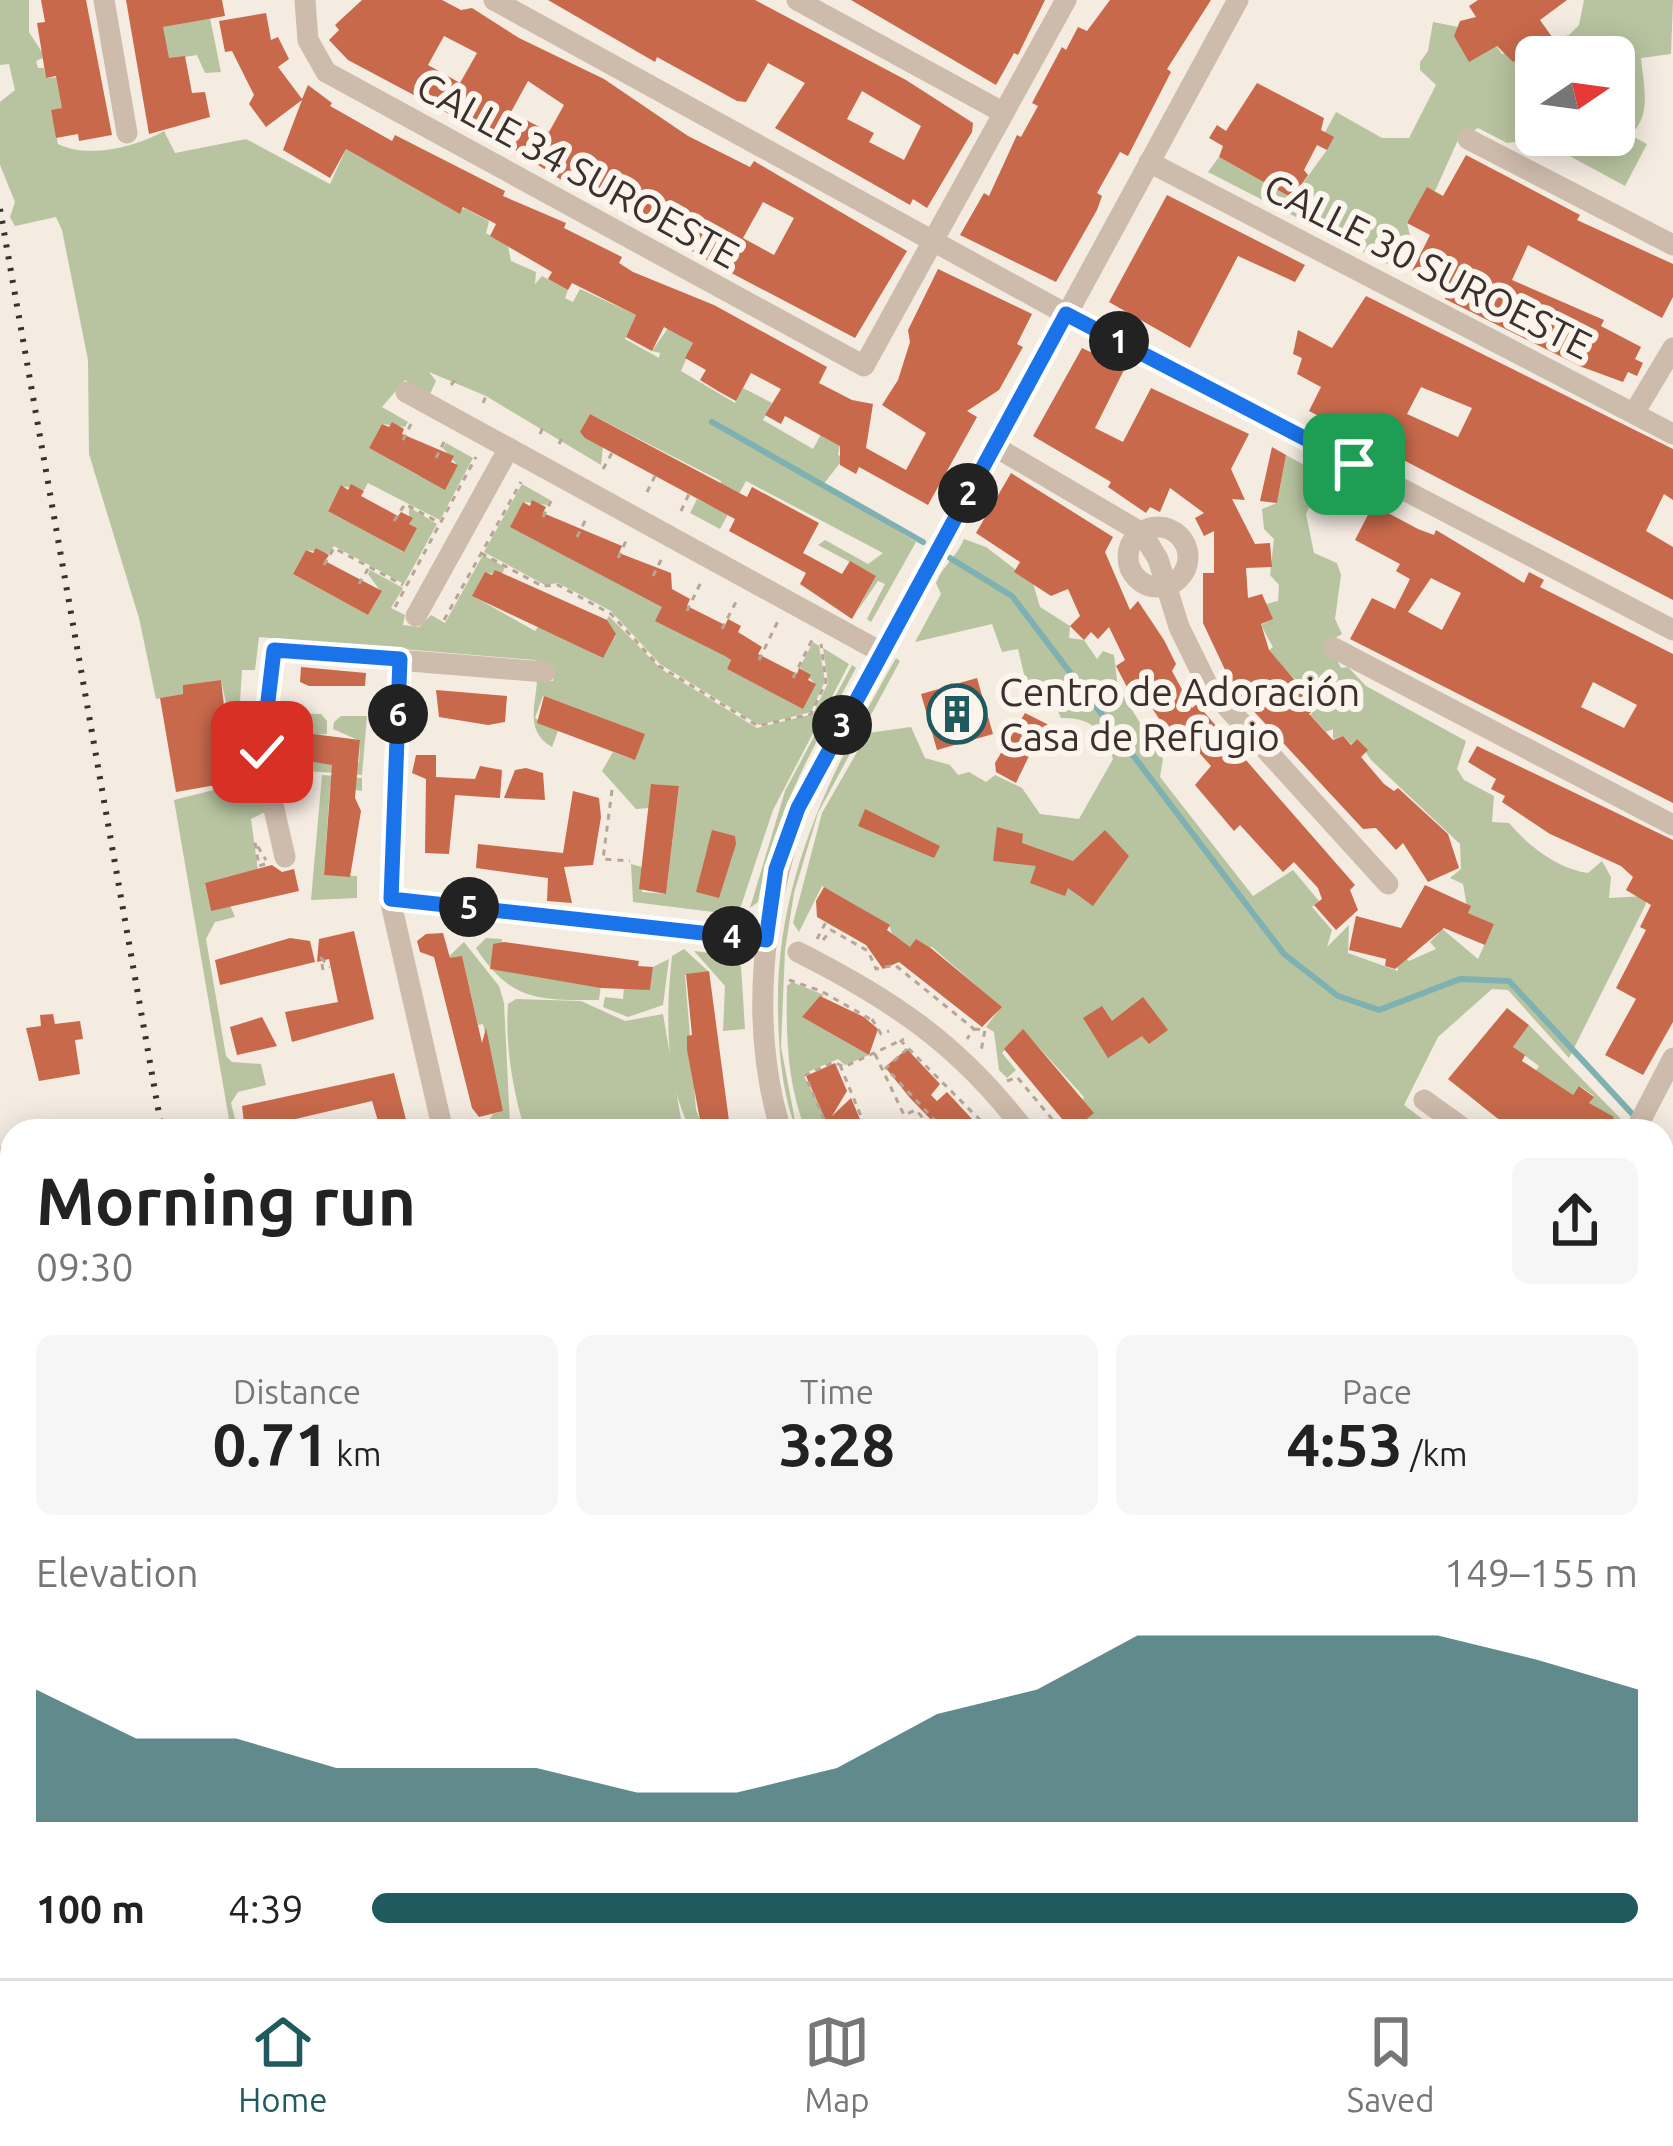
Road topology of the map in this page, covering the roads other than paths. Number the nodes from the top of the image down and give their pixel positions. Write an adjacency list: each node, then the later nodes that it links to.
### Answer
1 (104, 0): 8 (street)
2 (305, 0): 11 (street, CALLE 34 SUROESTE)
3 (494, 0): 11 (street)
4 (797, 0): 7 (street)
5 (1066, 0): 7 (street)
6 (1238, 0): 10 (street)
7 (1004, 112): 11 (street)
8 (127, 133)
9 (1468, 139): 12 (street)
10 (1149, 162): 13 (street); 16 (street, CALLE 30 SUROESTE)
11 (933, 241): 13 (street)
12 (1673, 245)
13 (1066, 314): 18 (street); 21 (street)
14 (1673, 348): 16 (street)
15 (406, 392): 19 (street)
16 (1634, 413): 17 (street, CALLE 30 SUROESTE)
17 (1673, 434)
18 (994, 446): 23 (street); 28 (street)
19 (509, 448): 20 (street); 23 (street)
20 (405, 611)
21 (1673, 630)
22 (1334, 648): 26 (street)
23 (881, 652): 30 (street)
24 (400, 659): 25 (street); 27 (street); 29 (street)
25 (545, 672)
26 (1673, 825)
27 (286, 857)
28 (1388, 884)
29 (391, 899): 30 (street); 34 (street)
30 (766, 940): 35 (street)
31 (798, 952): 36 (street)
32 (1673, 1058): 38 (street)
33 (1424, 1100): 37 (street)
34 (440, 1119)
35 (779, 1119)
36 (1015, 1119)
37 (1450, 1119)
38 (1642, 1119)

